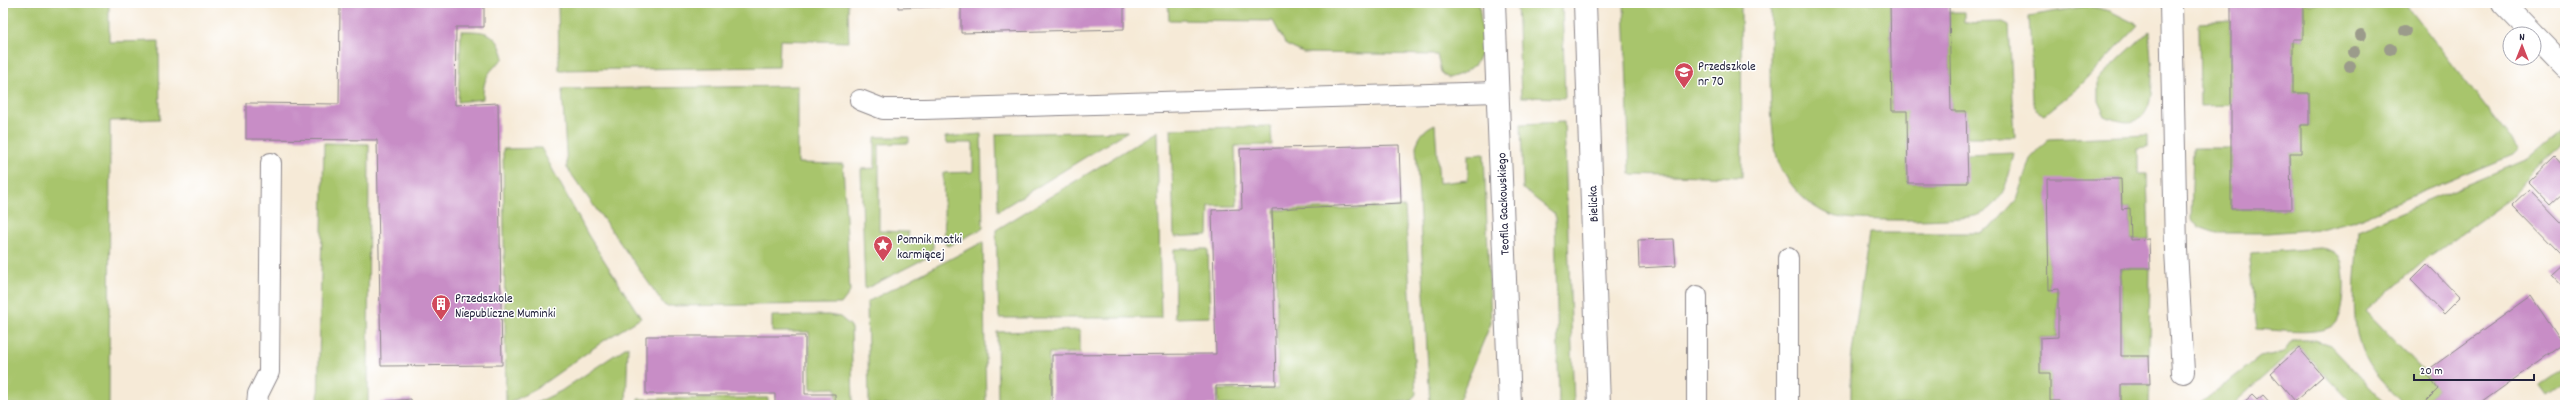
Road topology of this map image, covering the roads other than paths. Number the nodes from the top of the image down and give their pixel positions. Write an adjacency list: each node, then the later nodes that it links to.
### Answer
1 (1494, 3): 8 (street, Teofila Gackowskiego)
2 (1585, 3): 16 (street, Bielicka)
3 (2171, 3): 13 (street)
4 (2503, 3): 5 (street)
5 (2525, 26)
6 (2542, 44): 7 (street)
7 (2565, 67)
8 (1497, 92): 9 (lane); 15 (street, Teofila Gackowskiego)
9 (860, 100)
10 (271, 163): 14 (lane)
11 (1788, 258): 18 (lane)
12 (1697, 296): 17 (lane)
13 (2183, 372)
14 (257, 405)
15 (1510, 405)
16 (1599, 405)
17 (1697, 405)
18 (1788, 405)

